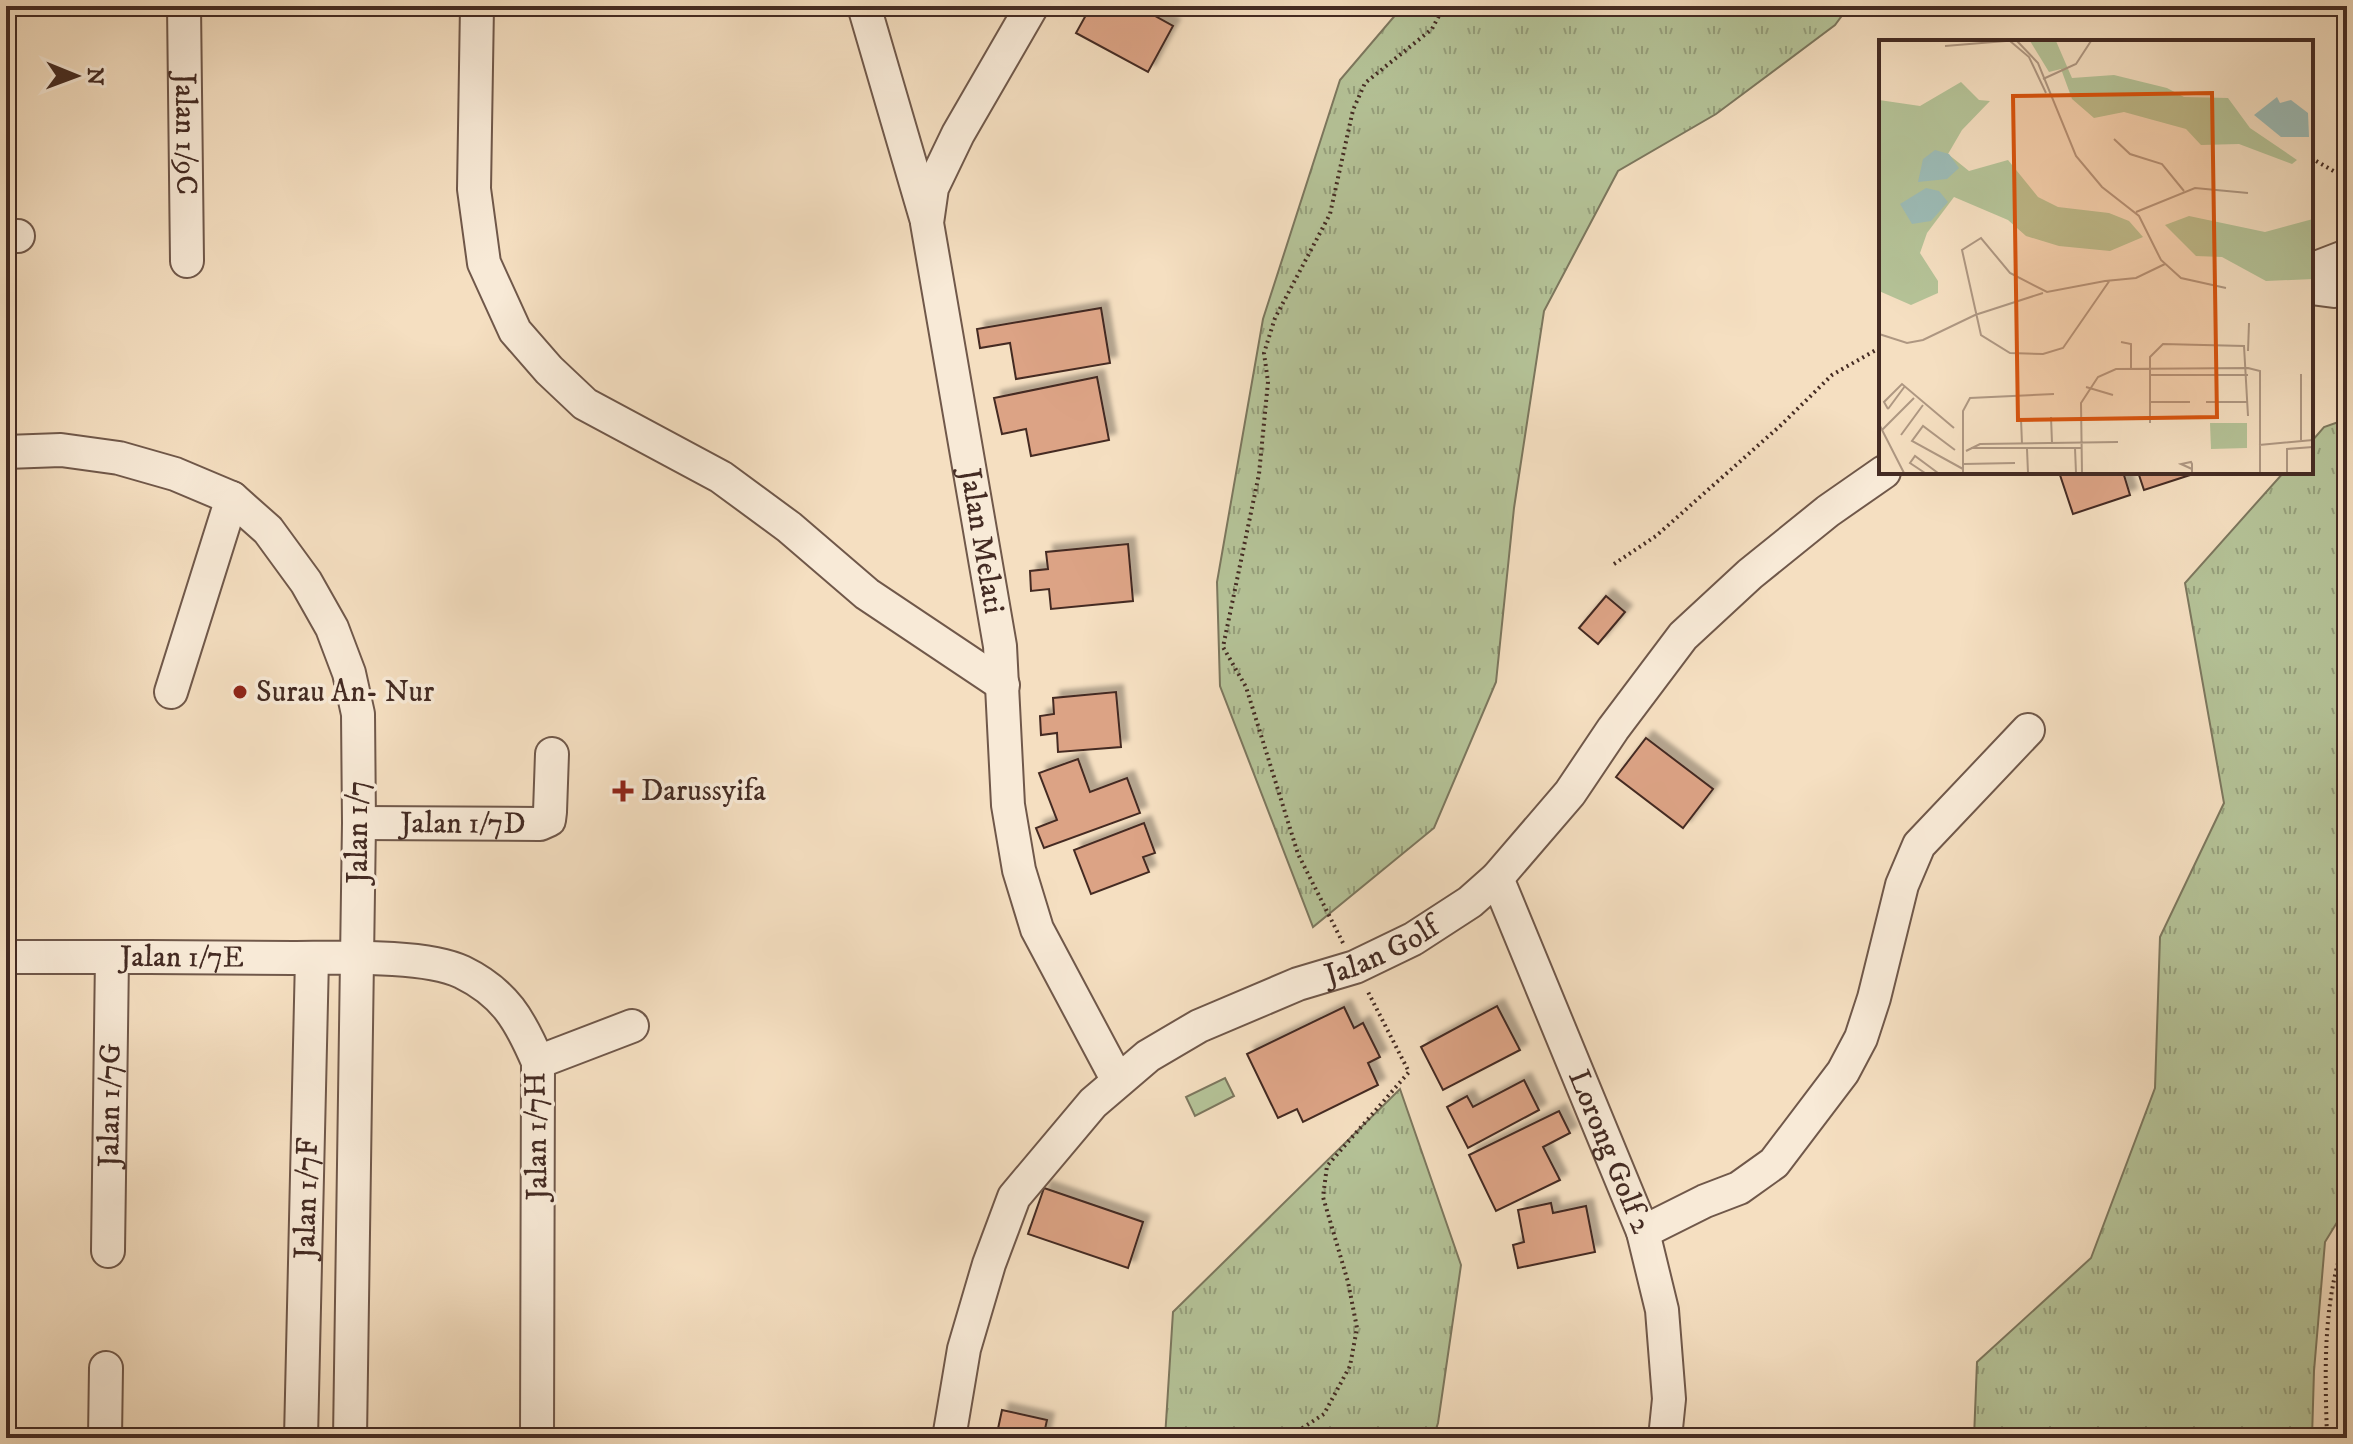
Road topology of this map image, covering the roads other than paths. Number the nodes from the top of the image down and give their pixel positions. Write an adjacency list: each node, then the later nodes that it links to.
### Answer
1 (184, 6): 7 (street, Jalan 1/9C)
2 (477, 6): 14 (street)
3 (864, 6): 5 (street)
4 (1032, 6): 5 (street, Jalan Melati)
5 (927, 223): 14 (street, Jalan Melati)
6 (2347, 256): 8 (street)
7 (187, 261)
8 (2313, 281)
9 (2313, 286): 10 (street)
10 (2347, 286)
11 (6, 452): 13 (street, Jalan 1/7)
12 (1881, 474): 19 (street, Jalan Golf)
13 (232, 498): 15 (street); 18 (street, Jalan 1/7)
14 (1003, 685): 26 (street, Jalan Melati)
15 (171, 692)
16 (2028, 730): 27 (street)
17 (552, 754): 18 (street, Jalan 1/7D)
18 (359, 823): 23 (street, Jalan 1/7)
19 (1497, 878): 26 (street, Jalan Golf); 27 (street, Lorong Golf 2)
20 (6, 957): 21 (street, Jalan 1/7E)
21 (112, 957): 22 (street, Jalan 1/7E); 28 (street, Jalan 1/7G)
22 (312, 958): 23 (street, Jalan 1/7E); 31 (street, Jalan 1/7F)
23 (356, 958): 25 (street, Jalan 1/7H); 32 (street, Jalan 1/7)
24 (632, 1026): 25 (street)
25 (538, 1062): 33 (street, Jalan 1/7H)
26 (1118, 1081): 34 (street, Jalan Golf)
27 (1643, 1232): 35 (street, Lorong Golf 2)
28 (108, 1251)
29 (106, 1368): 30 (street)
30 (105, 1438)
31 (301, 1438)
32 (350, 1438)
33 (537, 1438)
34 (949, 1438)
35 (1665, 1438)

